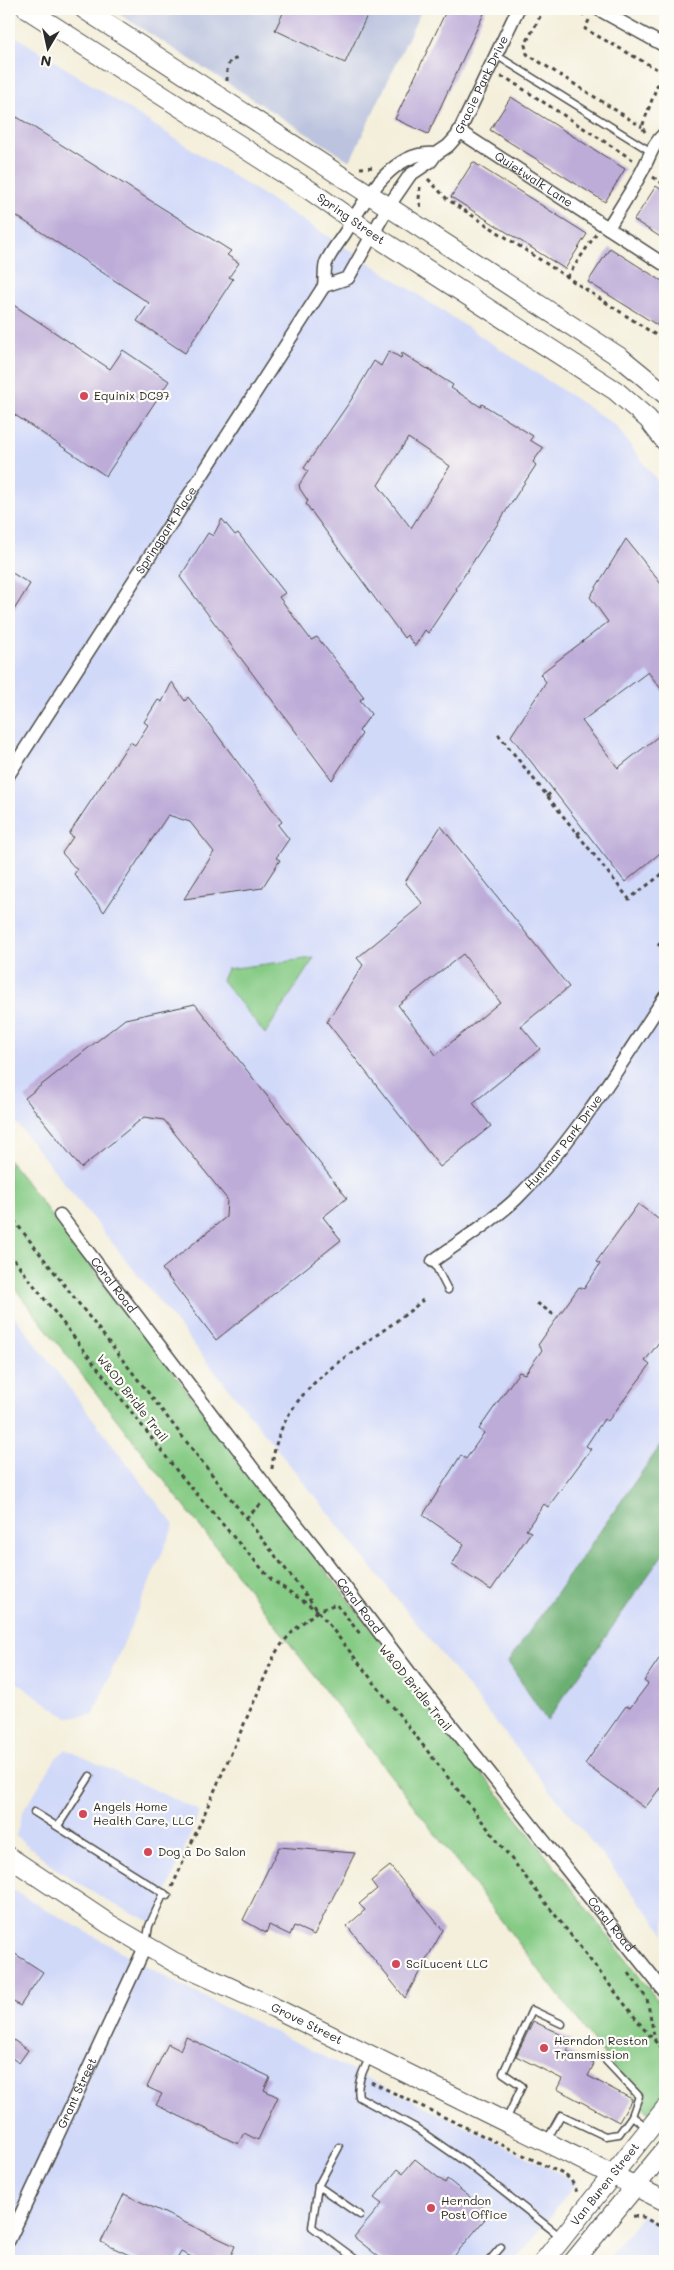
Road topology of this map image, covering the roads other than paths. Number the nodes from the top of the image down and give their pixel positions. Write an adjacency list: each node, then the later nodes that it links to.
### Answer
1 (27, 9): 13 (main road, Spring Street)
2 (84, 9): 11 (main road)
3 (518, 9): 6 (street, Gracie Park Drive)
4 (598, 9): 5 (street)
5 (665, 46)
6 (496, 55): 7 (street, Gracie Park Drive); 9 (lane)
7 (459, 130): 10 (street, Gracie Park Drive); 14 (street, Quietwalk Lane)
8 (665, 133): 9 (street)
9 (650, 151): 14 (street)
10 (436, 154): 11 (street); 12 (street, Gracie Park Drive)
11 (369, 194): 12 (main road); 13 (street, Springpark Place)
12 (388, 207): 15 (street); 18 (main road)
13 (352, 220): 15 (main road, Spring Street); 17 (street, Springpark Place)
14 (605, 225): 16 (street, Quietwalk Lane)
15 (372, 234): 17 (street); 19 (main road, Spring Street)
16 (665, 265)
17 (324, 286): 20 (street, Springpark Place)
18 (665, 394)
19 (665, 440)
20 (9, 774)
21 (665, 998): 23 (street, Huntmar Park Drive)
22 (60, 1216): 30 (street, Coral Road)
23 (433, 1261): 24 (lane)
24 (448, 1290)
25 (90, 1776): 27 (lane)
26 (34, 1812): 27 (lane)
27 (58, 1826): 29 (lane)
28 (9, 1857): 29 (main road, Grove Street)
29 (146, 1945): 32 (main road, Grove Street); 47 (street, Grant Street)
30 (665, 1992)
31 (562, 2024): 36 (lane)
32 (371, 2055): 36 (main road, Grove Street); 46 (lane)
33 (606, 2060): 35 (lane)
34 (665, 2109): 37 (main road, Van Buren Street)
35 (632, 2116): 37 (lane); 38 (lane)
36 (505, 2121): 38 (main road, Grove Street)
37 (650, 2129): 41 (main road, Van Buren Street)
38 (546, 2141): 41 (main road, Grove Street)
39 (339, 2147): 42 (lane)
40 (665, 2150): 43 (main road, Van Buren Street)
41 (614, 2174): 43 (main road, Grove Street); 46 (main road, Van Buren Street)
42 (318, 2186): 45 (lane); 49 (lane)
43 (636, 2186): 44 (main road, Grove Street); 52 (main road, Van Buren Street)
44 (665, 2201)
45 (360, 2215)
46 (562, 2237): 51 (main road, Van Buren Street)
47 (9, 2240)
48 (501, 2247): 50 (lane)
49 (358, 2261)
50 (489, 2261)
51 (544, 2261)
52 (574, 2261)

